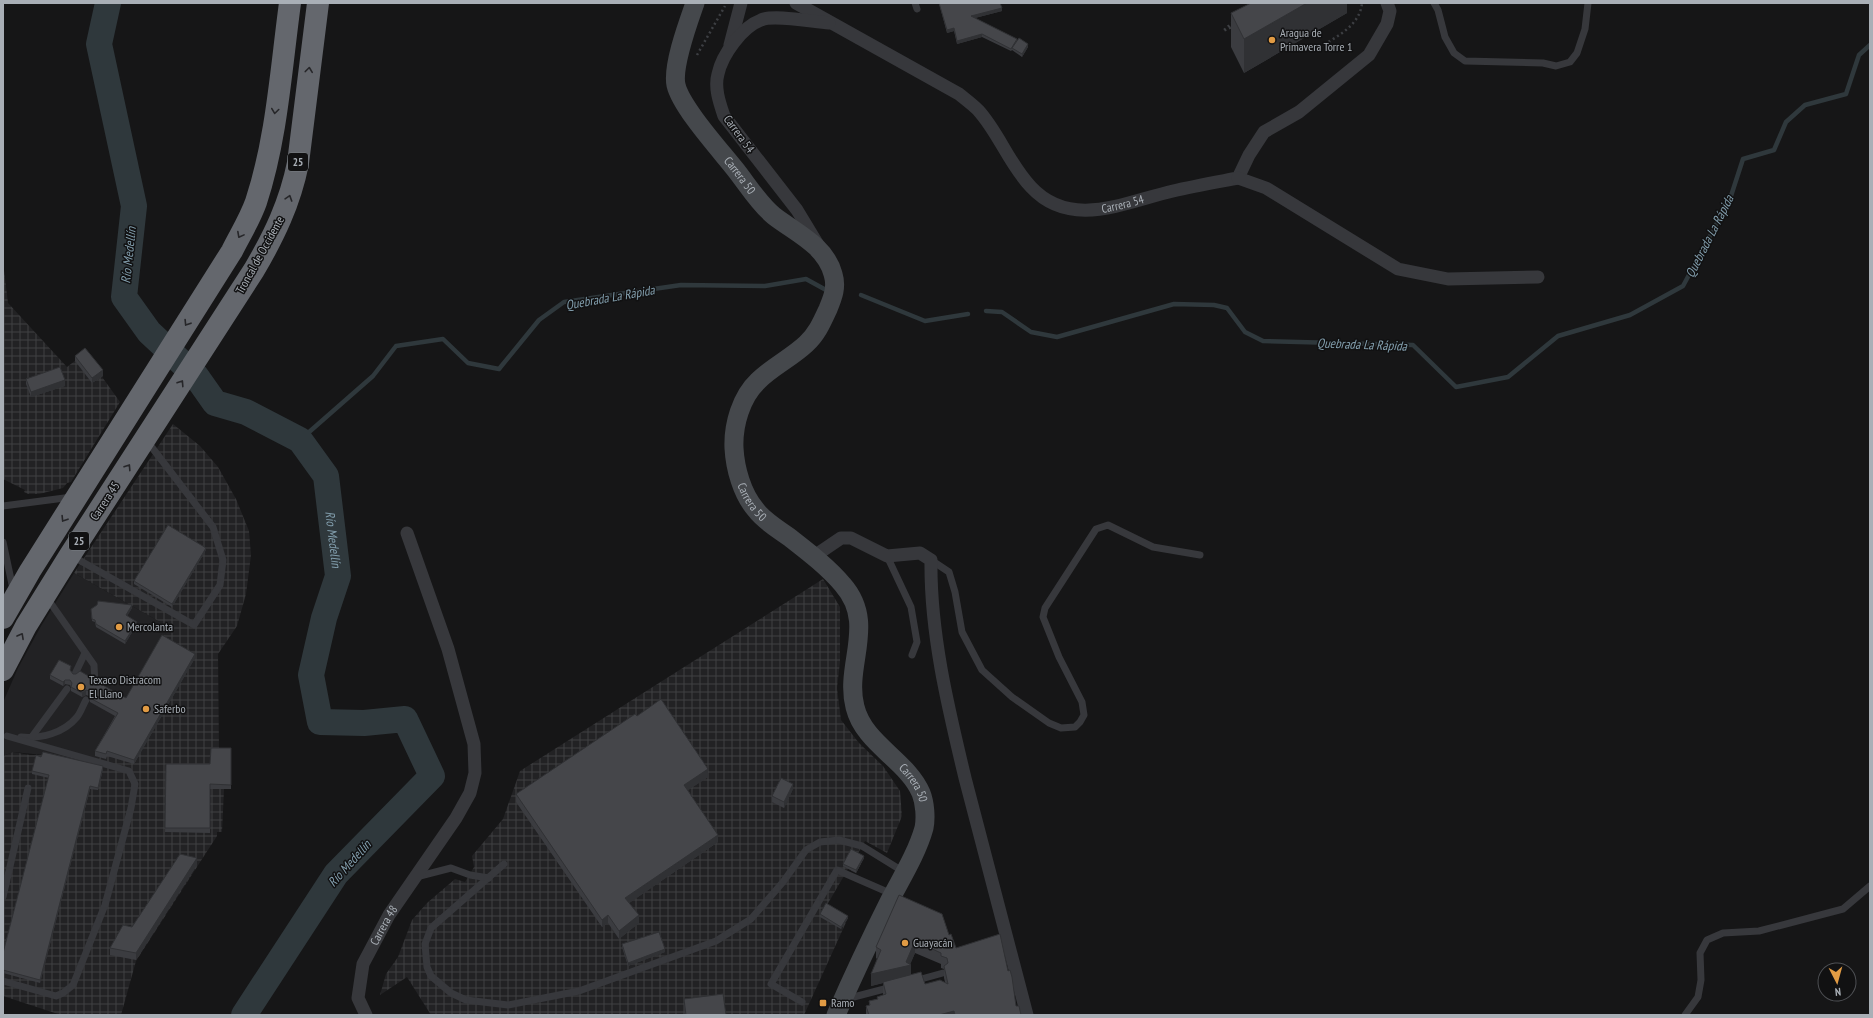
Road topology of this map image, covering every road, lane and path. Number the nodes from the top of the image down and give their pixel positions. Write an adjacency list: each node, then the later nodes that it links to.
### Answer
1 (290, 3): 22 (highway, 25, one-way to 22)
2 (318, 3): 20 (highway, Troncal de Occidente / 25, one-way to 2)
3 (695, 3): 18 (main road, Carrera 50)
4 (726, 3): 16 (path)
5 (741, 3): 15 (street)
6 (796, 3): 12 (street, Carrera 54)
7 (1362, 3): 14 (path)
8 (1387, 3): 17 (street)
9 (1434, 3): 10 (lane)
10 (1588, 3)
11 (1238, 18): 13 (path)
12 (836, 24): 15 (street, Carrera 54); 17 (street, Carrera 54)
13 (1236, 25)
14 (1320, 47)
15 (729, 49): 18 (street, Carrera 54)
16 (695, 62)
17 (1238, 178): 19 (street)
18 (820, 249): 29 (main road, Carrera 50)
19 (1538, 277)
20 (160, 415): 21 (highway, Carrera 45 / 25)
21 (145, 439): 26 (highway, Carrera 45 / 25, one-way to 21); 26 (lane)
22 (78, 496): 23 (lane); 32 (highway, 25, one-way to 32)
23 (3, 506)
24 (407, 533): 46 (street, Carrera 48)
25 (3, 542): 32 (lane)
26 (70, 555): 31 (highway, Carrera 45 / 25)
27 (1200, 555): 30 (lane)
28 (887, 556): 29 (street); 30 (street); 35 (lane)
29 (813, 557): 45 (main road, Carrera 50)
30 (931, 560): 56 (street)
31 (45, 596): 34 (lane); 36 (highway, Carrera 45 / 25, one-way to 31)
32 (15, 597): 33 (highway, 25)
33 (3, 618)
34 (85, 653): 37 (lane); 38 (lane)
35 (912, 654)
36 (3, 670)
37 (75, 674)
38 (95, 685)
39 (67, 689): 42 (lane)
40 (86, 700): 42 (lane)
41 (5, 736): 42 (lane); 52 (lane)
42 (31, 738)
43 (28, 788): 50 (lane)
44 (504, 864): 47 (lane)
45 (904, 872): 47 (lane); 49 (main road, Carrera 50)
46 (413, 878): 47 (lane); 55 (street, Carrera 48)
47 (489, 878)
48 (1870, 886): 57 (lane)
49 (893, 895): 53 (lane); 54 (main road, Carrera 50)
50 (3, 897)
51 (942, 973): 54 (lane)
52 (3, 982)
53 (802, 1002)
54 (839, 1008)
55 (366, 1015)
56 (1027, 1015)
57 (1685, 1015)

